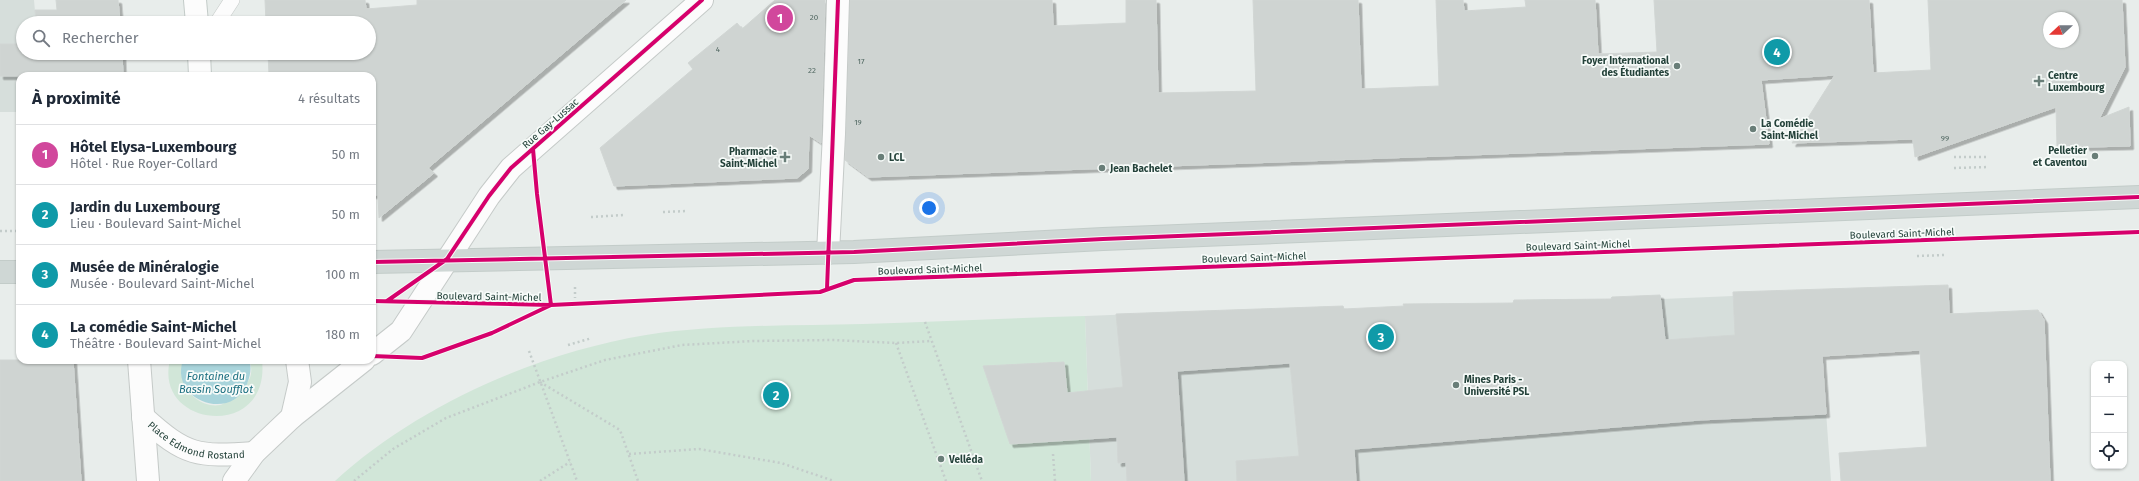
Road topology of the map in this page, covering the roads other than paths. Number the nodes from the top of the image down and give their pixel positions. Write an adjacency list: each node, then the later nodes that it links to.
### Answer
1 (195, 0): 5 (street)
2 (232, 0): 6 (lane)
3 (702, 0): 11 (street, Rue Gay-Lussac)
4 (838, 0): 10 (street)
5 (196, 16)
6 (222, 16)
7 (199, 60): 8 (street)
8 (200, 72)
9 (2139, 197): 10 (main road, Boulevard Saint-Michel)
10 (828, 253): 11 (main road, Boulevard Saint-Michel)
11 (447, 260): 12 (main road, Boulevard Saint-Michel); 15 (street)
12 (376, 262)
13 (0, 272): 14 (main road)
14 (16, 272)
15 (376, 351)
16 (139, 364): 19 (street, Place Edmond Rostand)
17 (298, 364): 20 (street)
18 (359, 364): 20 (street, Place Edmond Rostand)
19 (144, 417): 21 (street, Place Edmond Rostand); 22 (street, Place Edmond Rostand)
20 (292, 417): 21 (street, Place Edmond Rostand)
21 (254, 453): 23 (street, Place Edmond Rostand)
22 (148, 481)
23 (234, 481)

